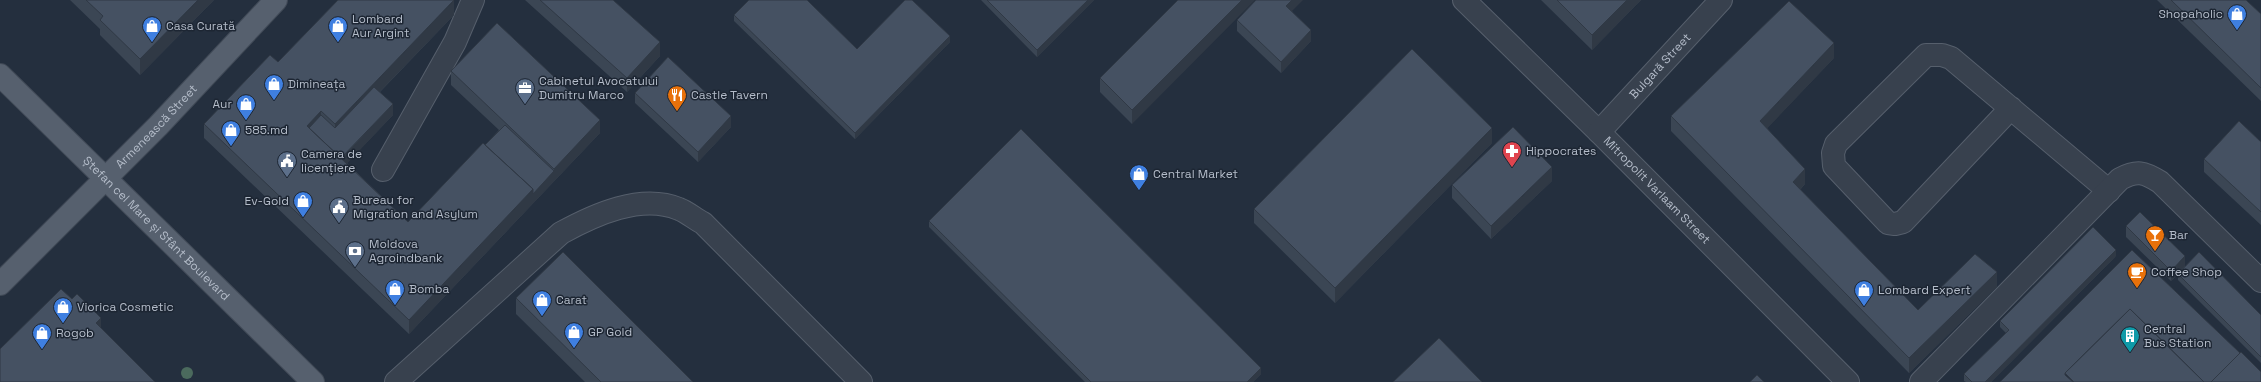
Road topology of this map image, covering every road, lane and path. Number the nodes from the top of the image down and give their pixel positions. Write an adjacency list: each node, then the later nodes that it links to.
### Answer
1 (276, 0): 9 (main road, Armenească Street)
2 (473, 0): 8 (street)
3 (1464, 0): 7 (street, Mitropolit Varlaam Street)
4 (1720, 0): 7 (street, Bulgară Street)
5 (0, 76): 9 (main road, Ștefan cel Mare și Sfânt Boulevard)
6 (2011, 108): 6 (street); 10 (street)
7 (1600, 132): 16 (street, Mitropolit Varlaam Street)
8 (383, 170)
9 (106, 179): 12 (main road, Armenească Street); 13 (main road, Ștefan cel Mare și Sfânt Boulevard)
10 (2109, 191): 11 (street); 17 (street)
11 (2261, 281)
12 (0, 284)
13 (313, 382)
14 (396, 382): 15 (street)
15 (861, 382)
16 (1848, 382)
17 (1921, 382)

